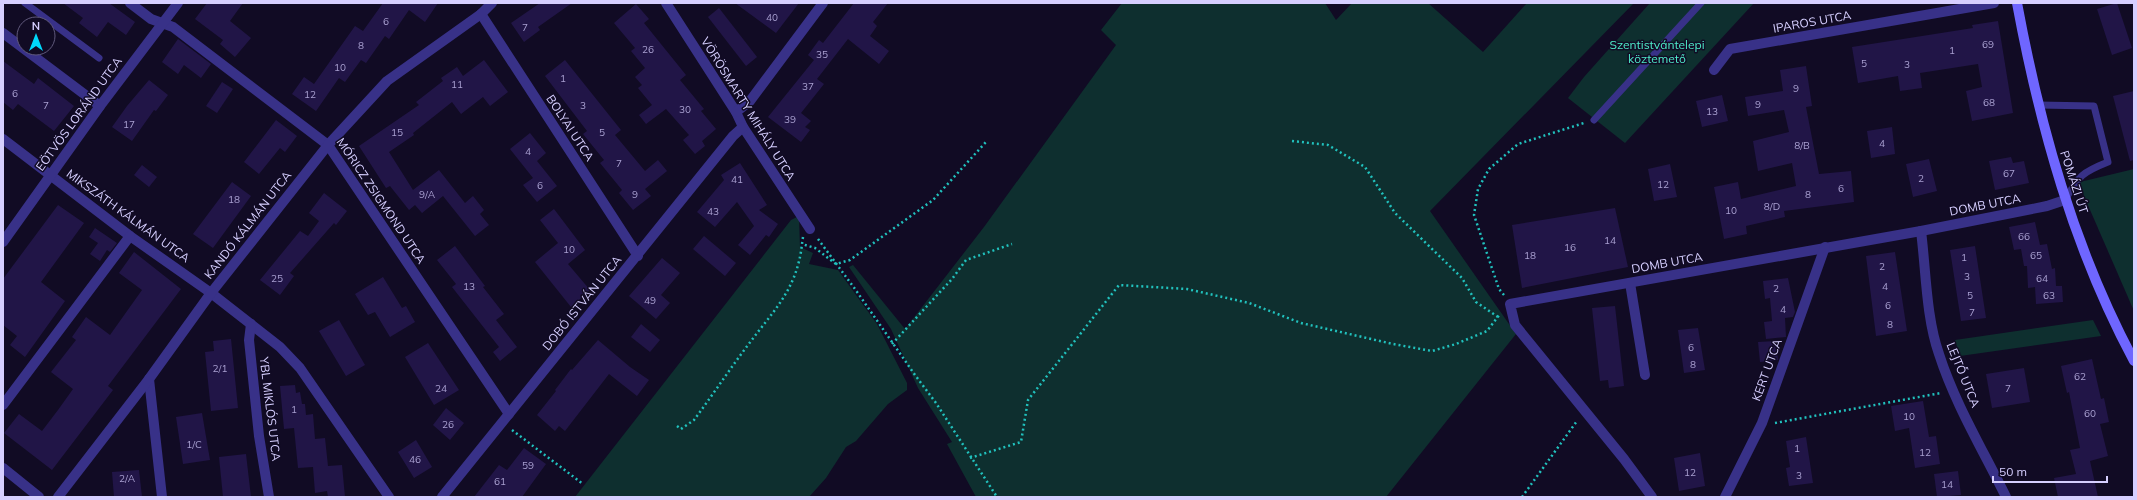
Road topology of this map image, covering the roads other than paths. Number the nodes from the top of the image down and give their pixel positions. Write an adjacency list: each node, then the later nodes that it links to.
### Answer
1 (25, 3): 13 (lane)
2 (130, 3): 11 (street, MÓRICZ ZSIGMOND UTCA)
3 (178, 3): 11 (street, EÖTVÖS LORÁND UTCA)
4 (492, 3): 10 (street, KANDÓ KÁLMÁN UTCA)
5 (666, 3): 17 (street, VÖRÖSMARTY MIHÁLY UTCA)
6 (823, 3): 17 (street)
7 (1701, 3): 18 (lane)
8 (1994, 3): 14 (street, IPAROS UTCA)
9 (2017, 3): 15 (main road, POMÁZI ÚT)
10 (481, 14): 21 (street, KANDÓ KÁLMÁN UTCA); 29 (street, BOLYAI UTCA)
11 (163, 23): 16 (street, EÖTVÖS LORÁND UTCA); 21 (street, MÓRICZ ZSIGMOND UTCA)
12 (3, 33): 16 (street)
13 (99, 58)
14 (1714, 70)
15 (2038, 105): 23 (main road, POMÁZI ÚT); 23 (lane)
16 (100, 106): 22 (street, EÖTVÖS LORÁND UTCA)
17 (736, 112): 19 (street, VÖRÖSMARTY MIHÁLY UTCA)
18 (1594, 120)
19 (743, 127): 24 (street, VÖRÖSMARTY MIHÁLY UTCA); 29 (street, DOBÓ ISTVÁN UTCA)
20 (3, 139): 22 (street, MIKSZÁTH KÁLMÁN UTCA)
21 (328, 145): 31 (street, KANDÓ KÁLMÁN UTCA); 37 (street, MÓRICZ ZSIGMOND UTCA)
22 (50, 175): 26 (street, MIKSZÁTH KÁLMÁN UTCA); 27 (street, EÖTVÖS LORÁND UTCA)
23 (2065, 200): 25 (street, DOMB UTCA); 33 (main road, POMÁZI ÚT)
24 (807, 225)
25 (1921, 231): 28 (street, DOMB UTCA); 47 (street, LEJTŐ UTCA)
26 (130, 236): 31 (street, MIKSZÁTH KÁLMÁN UTCA); 36 (street)
27 (5, 238)
28 (1825, 247): 30 (street, DOMB UTCA); 46 (street, KERT UTCA)
29 (638, 256): 37 (street, DOBÓ ISTVÁN UTCA)
30 (1630, 283): 34 (street); 45 (street, DOMB UTCA)
31 (211, 293): 32 (street, MIKSZÁTH KÁLMÁN UTCA); 35 (street, KANDÓ KÁLMÁN UTCA)
32 (251, 324): 42 (street, YBL MIKLÓS UTCA); 43 (street, MIKSZÁTH KÁLMÁN UTCA)
33 (2134, 361)
34 (1645, 375)
35 (150, 379): 40 (street, KANDÓ KÁLMÁN UTCA); 41 (street)
36 (3, 405)
37 (506, 418): 44 (street, DOBÓ ISTVÁN UTCA)
38 (3, 468): 39 (street)
39 (39, 497)
40 (58, 497)
41 (162, 497)
42 (269, 497)
43 (389, 497)
44 (442, 497)
45 (1652, 497)
46 (1725, 497)
47 (2006, 497)

